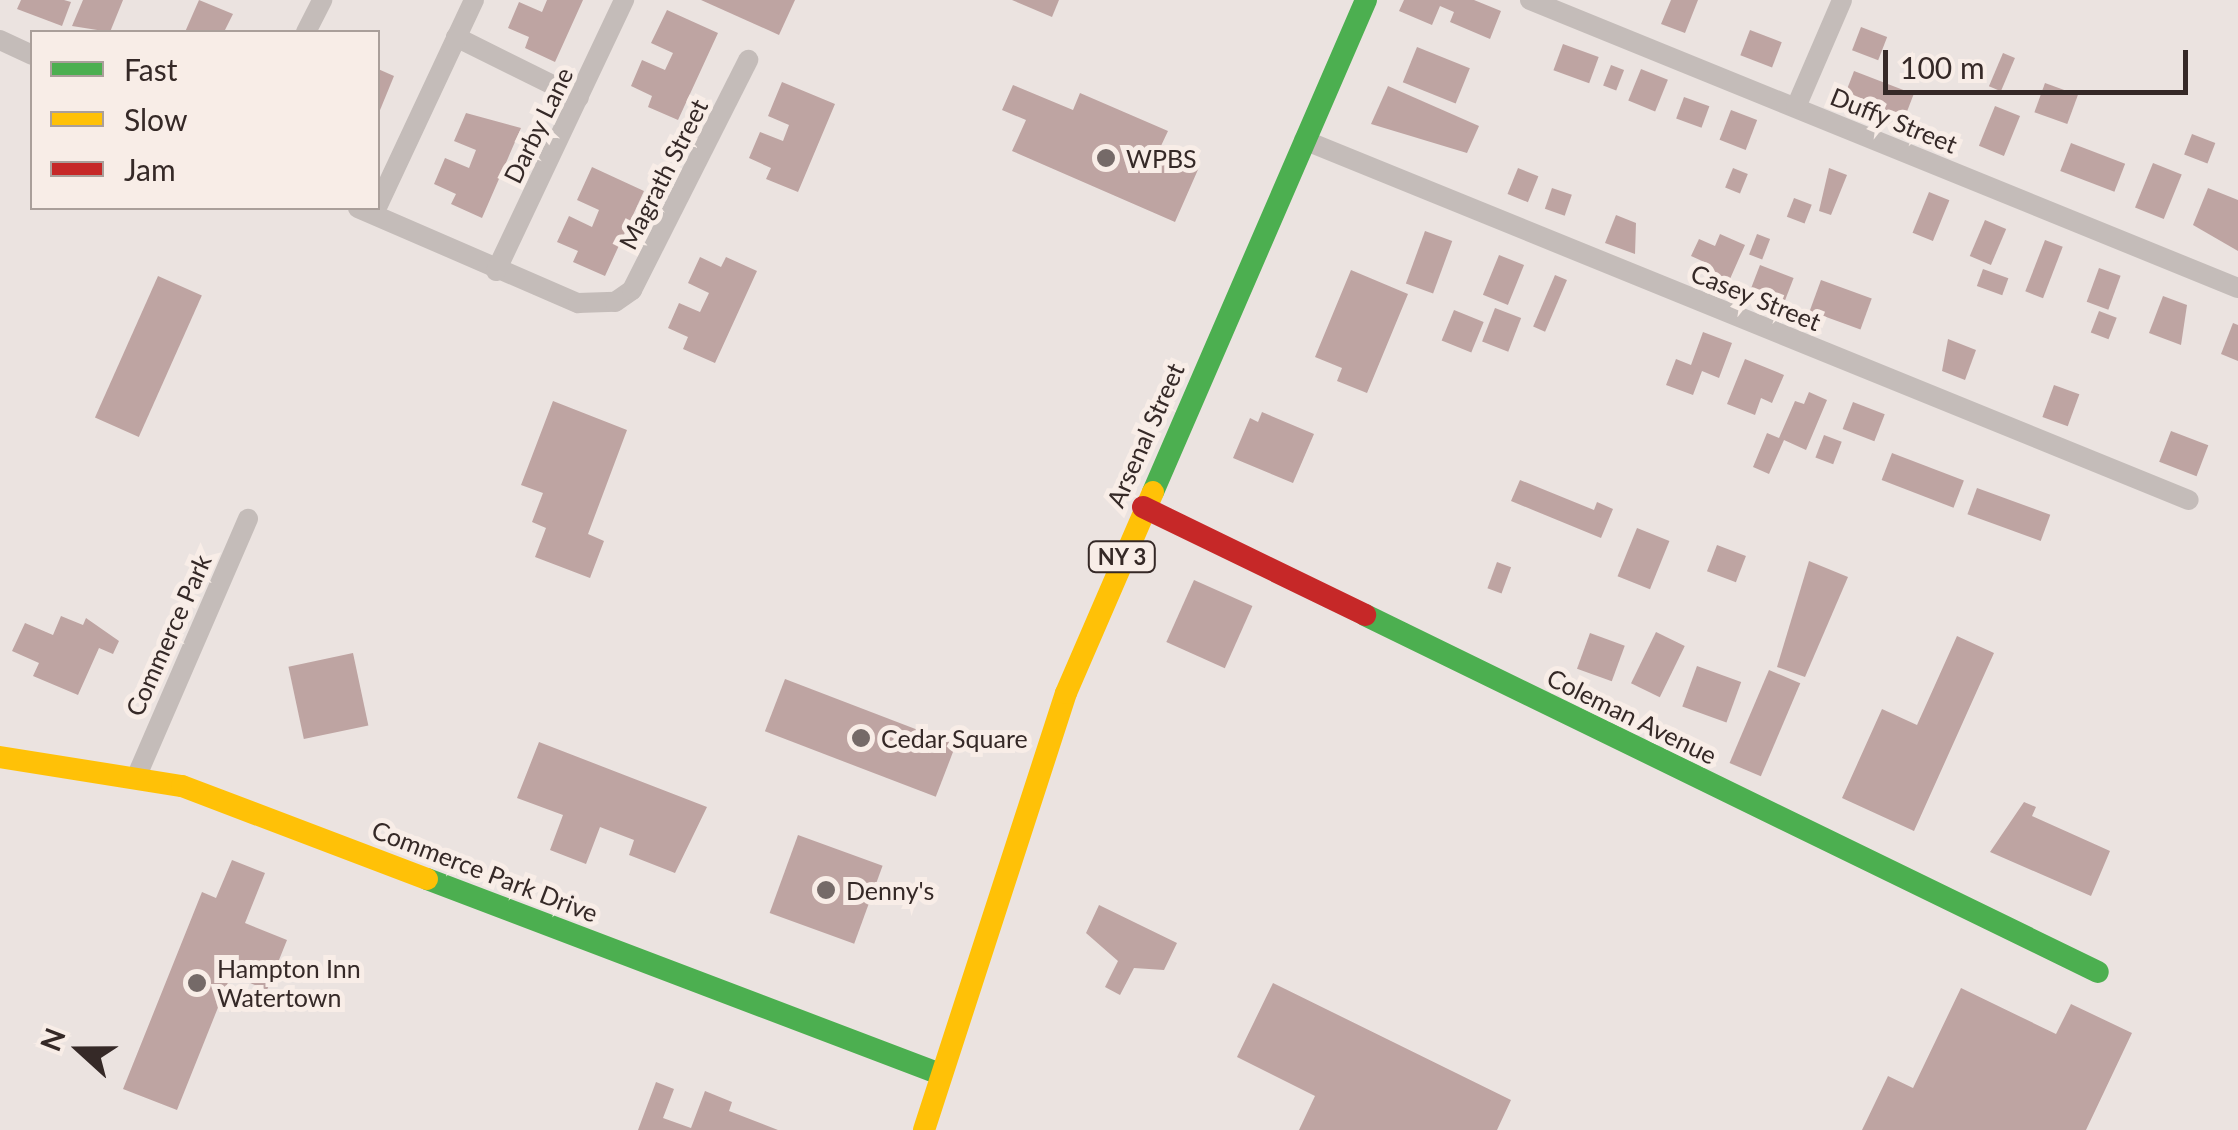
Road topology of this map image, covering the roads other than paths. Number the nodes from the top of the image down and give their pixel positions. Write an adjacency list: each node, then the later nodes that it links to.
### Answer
1 (322, 0): 7 (street)
2 (474, 0): 8 (street)
3 (624, 0): 12 (street, Darby Lane)
4 (1366, 0): 14 (main road, Arsenal Street / NY 3)
5 (1530, 0): 13 (street, Duffy Street)
6 (1842, 0): 13 (street)
7 (307, 30)
8 (456, 37): 12 (street); 15 (street)
9 (0, 40): 10 (street)
10 (30, 54)
11 (748, 60): 17 (street, Magrath Street)
12 (579, 98): 17 (street, Darby Lane)
13 (1796, 107): 18 (street, Duffy Street)
14 (1304, 140): 19 (street, Casey Street); 20 (main road, Arsenal Street / NY 3)
15 (380, 191)
16 (373, 210): 17 (street)
17 (496, 271)
18 (2238, 288)
19 (2188, 500)
20 (1143, 508): 24 (main road, Coleman Avenue); 25 (main road, Arsenal Street / NY 3)
21 (248, 519): 23 (street, Commerce Park)
22 (0, 757): 23 (main road, Commerce Park Drive)
23 (138, 773): 25 (main road, Commerce Park Drive)
24 (2098, 972)
25 (940, 1074): 26 (main road, Arsenal Street / NY 3)
26 (924, 1130)

